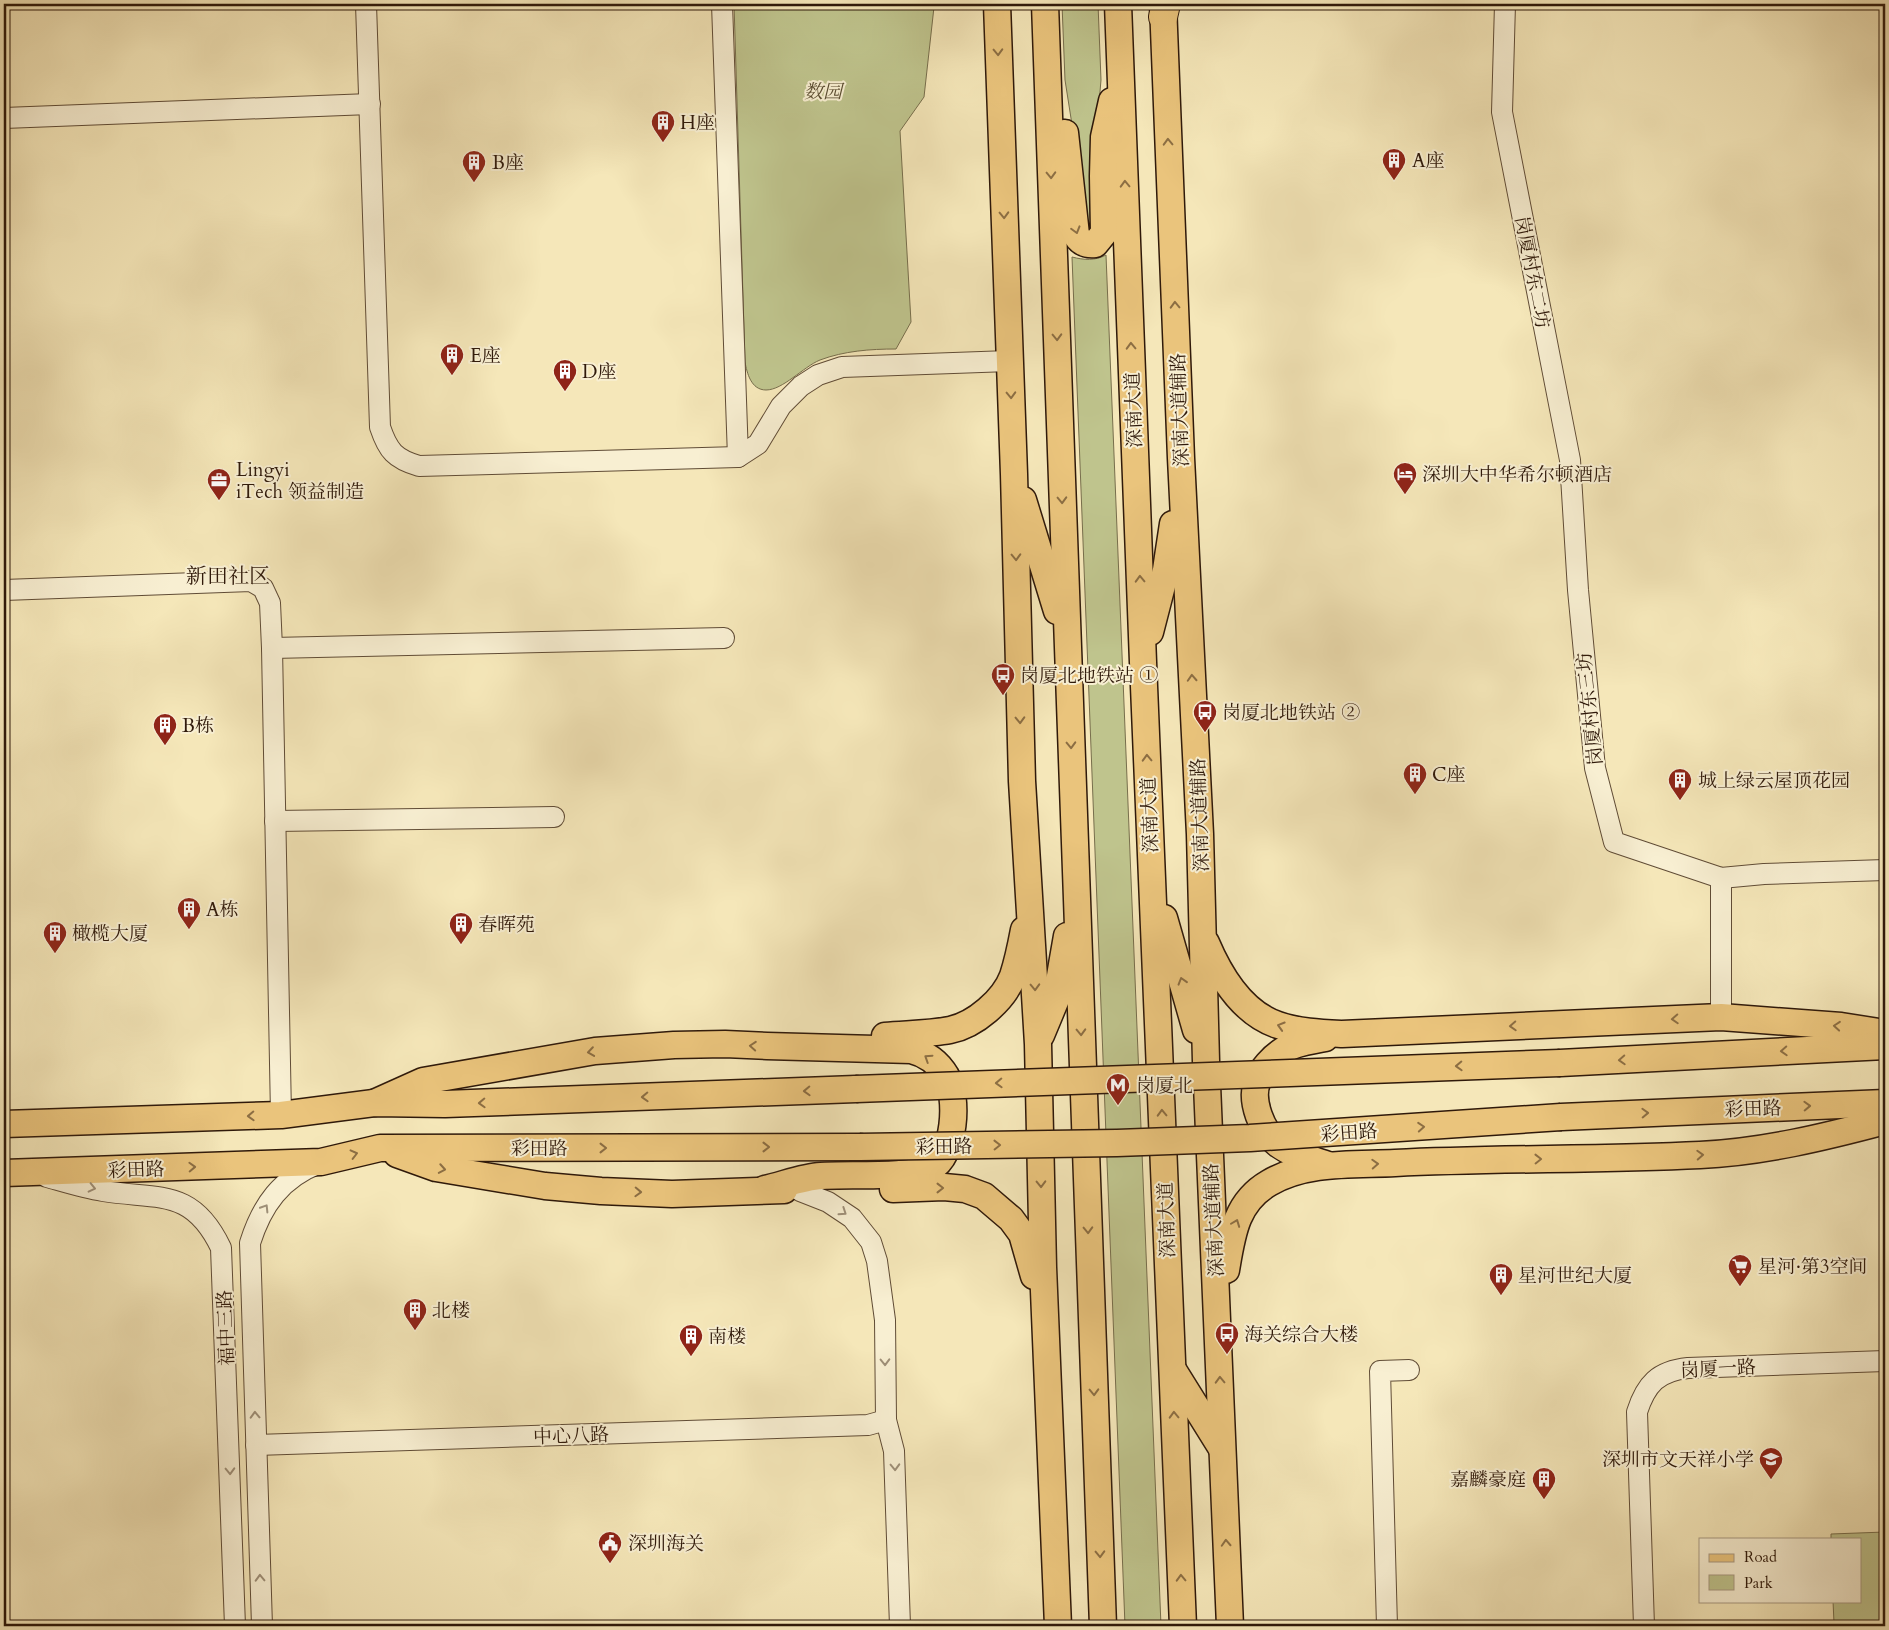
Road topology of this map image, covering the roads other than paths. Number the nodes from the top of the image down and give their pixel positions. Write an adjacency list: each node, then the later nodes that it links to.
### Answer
1 (366, 4): 10 (street)
2 (722, 4): 13 (street)
3 (996, 4): 12 (main road, one-way to 12)
4 (1045, 4): 9 (main road)
5 (1118, 4): 8 (main road, 深南大道)
6 (1505, 4): 15 (street, 岗厦村东二坊)
7 (1164, 8): 14 (main road, 深南大道辅路, one-way to 7)
8 (1120, 59): 9 (main road, one-way to 8); 21 (main road, 深南大道, one-way to 8)
9 (1047, 62): 19 (main road, one-way to 19)
10 (370, 104): 11 (street); 13 (street)
11 (4, 118)
12 (1009, 361): 13 (street); 16 (main road, one-way to 16)
13 (738, 457)
14 (1181, 458): 21 (main road); 29 (main road, 深南大道辅路, one-way to 14)
15 (1570, 460): 27 (street, 岗厦村东三坊)
16 (1014, 474): 19 (main road); 26 (main road, one-way to 26)
17 (4, 590): 20 (street)
18 (724, 638): 20 (street)
19 (1067, 644): 28 (main road, one-way to 28)
20 (272, 648): 23 (street)
21 (1143, 662): 24 (main road, 深南大道, one-way to 21)
22 (554, 817): 23 (street)
23 (275, 821): 39 (street)
24 (1152, 865): 36 (main road, one-way to 24); 51 (main road, 深南大道, one-way to 24)
25 (1885, 870): 27 (street)
26 (1028, 872): 33 (main road, one-way to 33); 34 (main road)
27 (1721, 878): 30 (street)
28 (1076, 896): 33 (main road); 60 (main road, one-way to 60)
29 (1203, 937): 32 (main road, one-way to 29); 36 (main road, 深南大道辅路)
30 (1721, 1017): 31 (main road, one-way to 30); 32 (main road, one-way to 32)
31 (1885, 1033)
32 (1342, 1034): 44 (main road)
33 (1038, 1044): 48 (main road, one-way to 48)
34 (802, 1046): 38 (main road, one-way to 38); 46 (main road, one-way to 34)
35 (1885, 1046): 38 (main road, one-way to 38, bridge)
36 (1206, 1062): 49 (main road, 深南大道辅路)
37 (1885, 1103): 42 (main road, 彩田路, one-way to 37, bridge)
38 (374, 1104): 39 (main road)
39 (281, 1115): 41 (main road, one-way to 41)
40 (1885, 1120): 44 (main road, one-way to 40)
41 (4, 1124)
42 (380, 1148): 43 (main road, 彩田路, one-way to 42); 46 (main road, one-way to 46)
43 (321, 1162): 45 (main road, 彩田路, one-way to 43); 54 (street, 福中三路, one-way to 43)
44 (1332, 1166): 49 (main road, one-way to 44)
45 (16, 1173): 56 (street, 福中三路, one-way to 56)
46 (765, 1190): 47 (main road)
47 (800, 1191): 48 (main road, one-way to 48); 53 (street, one-way to 53)
48 (1045, 1318): 59 (main road)
49 (1218, 1322): 55 (main road, 深南大道辅路, one-way to 49)
50 (1885, 1361): 64 (street, 岗厦一路)
51 (1172, 1369): 55 (main road); 61 (main road, 深南大道, one-way to 51)
52 (1409, 1370): 63 (street)
53 (886, 1420): 54 (street, 中心八路); 58 (street, one-way to 58)
54 (256, 1445): 57 (street, 福中三路, one-way to 54)
55 (1222, 1448): 62 (main road, 深南大道辅路, one-way to 55)
56 (236, 1626)
57 (262, 1626)
58 (900, 1626)
59 (1058, 1626)
60 (1103, 1626)
61 (1183, 1626)
62 (1230, 1626)
63 (1387, 1626)
64 (1644, 1626)

